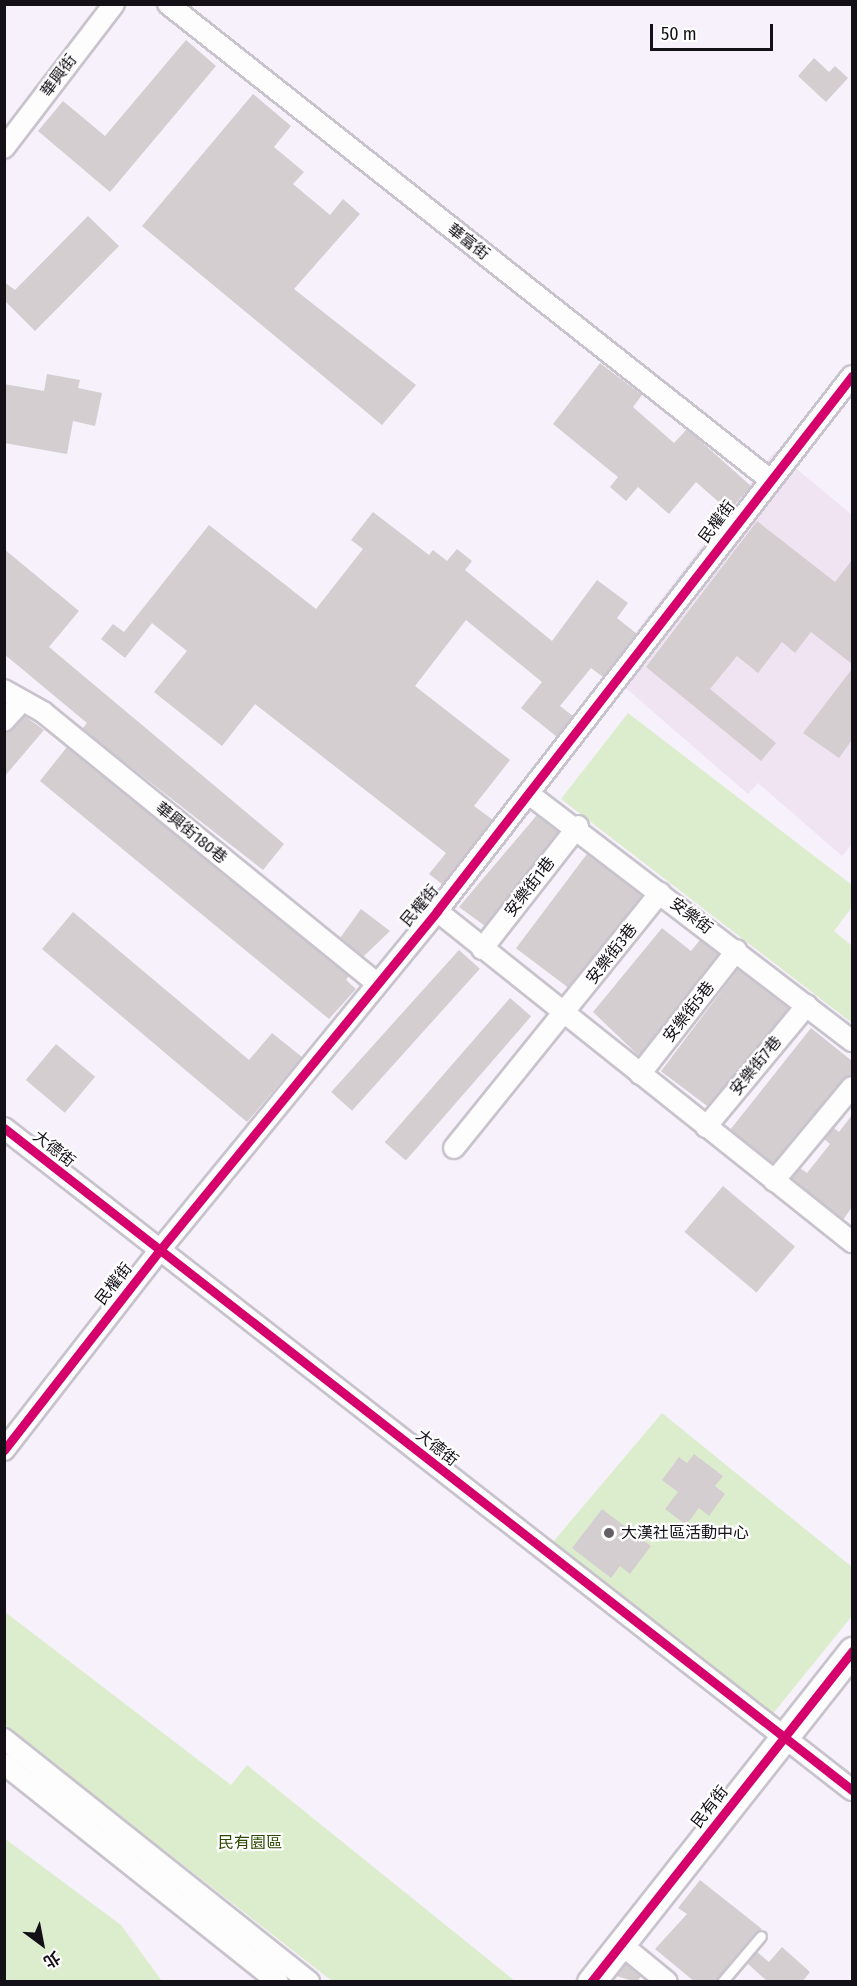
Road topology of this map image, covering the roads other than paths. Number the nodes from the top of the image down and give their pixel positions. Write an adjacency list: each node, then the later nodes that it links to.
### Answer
1 (114, 4): 3 (street, 華興街)
2 (168, 4): 5 (street, 華富街)
3 (4, 148)
4 (852, 376): 5 (street, 民權街)
5 (769, 479): 9 (street, 民權街)
6 (4, 690): 7 (street, 華興街180巷)
7 (21, 702): 8 (street); 15 (street, 華興街180巷)
8 (4, 721)
9 (529, 794): 10 (street, 安樂街); 12 (street, 民權街)
10 (578, 826): 11 (street, 安樂街); 13 (street, 安樂街1巷)
11 (660, 893): 14 (street, 安樂街); 17 (street, 安樂街3巷)
12 (437, 911): 13 (street); 15 (street, 民權街)
13 (482, 949): 17 (street)
14 (737, 951): 16 (street, 安樂街); 19 (street, 安樂街5巷)
15 (375, 982): 26 (street, 民權街)
16 (807, 1005): 18 (street, 安樂街); 21 (street, 安樂街7巷)
17 (565, 1015): 19 (street); 23 (street, 安樂街3巷)
18 (852, 1041)
19 (640, 1074): 21 (street)
20 (852, 1087): 24 (street)
21 (706, 1127): 24 (street)
22 (4, 1128): 26 (street, 大德街)
23 (454, 1148)
24 (774, 1181): 25 (street)
25 (849, 1233)
26 (159, 1251): 27 (street, 民權街); 29 (street, 大德街)
27 (4, 1450)
28 (852, 1651): 29 (street, 民有街)
29 (784, 1736): 32 (street, 大德街); 34 (street, 民有街)
30 (4, 1739): 36 (street)
31 (4, 1764): 35 (street)
32 (852, 1790)
33 (760, 1936): 39 (lane)
34 (622, 1945): 37 (street, 民有街); 38 (street)
35 (278, 1982)
36 (309, 1982)
37 (591, 1982)
38 (667, 1982)
39 (722, 1982)

